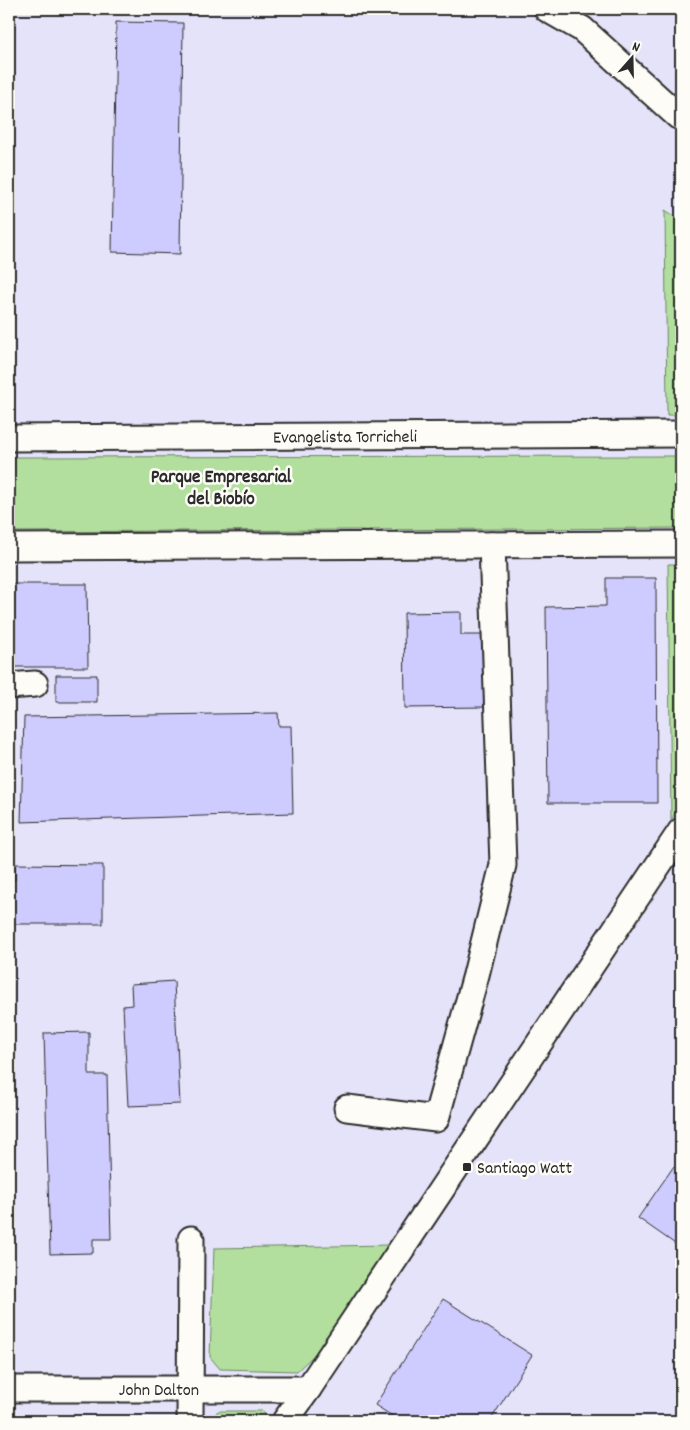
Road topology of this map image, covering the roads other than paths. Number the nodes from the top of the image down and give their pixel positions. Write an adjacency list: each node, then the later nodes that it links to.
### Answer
1 (547, 9): 2 (street)
2 (678, 116)
3 (681, 434): 4 (street, Evangelista Torricheli)
4 (9, 438)
5 (681, 544): 6 (street)
6 (492, 545): 7 (street); 11 (street)
7 (9, 547)
8 (36, 684): 9 (street)
9 (9, 686)
10 (681, 831): 15 (street)
11 (347, 1108)
12 (191, 1239): 14 (street)
13 (9, 1389): 14 (street, John Dalton)
14 (190, 1389): 15 (street, John Dalton); 16 (street)
15 (308, 1389): 17 (street)
16 (190, 1421)
17 (285, 1421)

